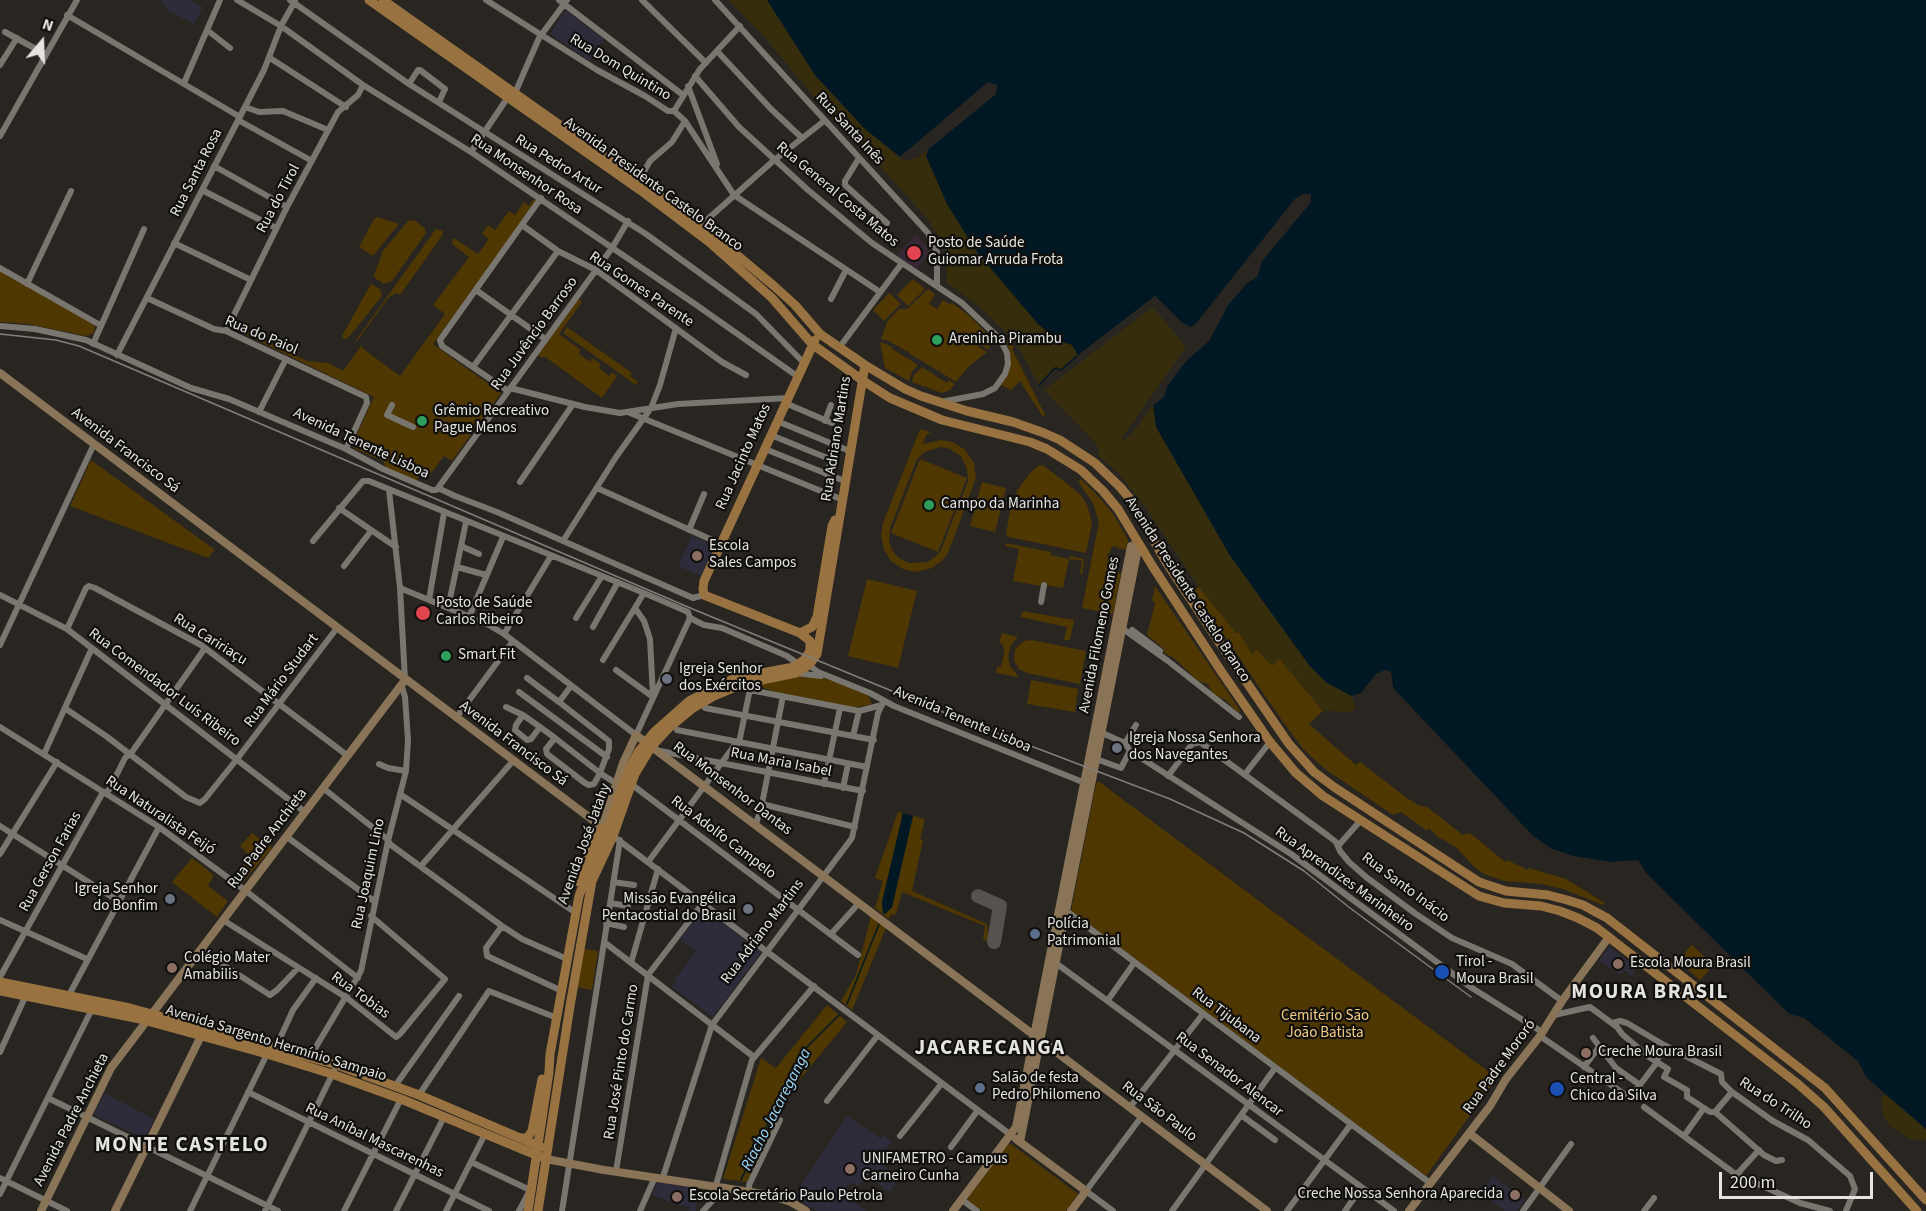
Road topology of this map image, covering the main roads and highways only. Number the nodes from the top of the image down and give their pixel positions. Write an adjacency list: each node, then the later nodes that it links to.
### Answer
1 (369, 0): 3 (main road, Avenida Presidente Castelo Branco)
2 (383, 0): 3 (main road, Avenida Presidente Castelo Branco)
3 (413, 26): 4 (main road, Avenida Presidente Castelo Branco)
4 (616, 169): 5 (main road, Avenida Presidente Castelo Branco); 5 (main road, Avenida Presidente Castelo Branco)
5 (742, 264): 6 (main road, Avenida Presidente Castelo Branco); 7 (main road, Avenida Presidente Castelo Branco)
6 (820, 334): 7 (main road, Rua Jacinto Matos); 8 (main road, Avenida Presidente Castelo Branco)
7 (812, 344): 9 (main road, Avenida Presidente Castelo Branco); 16 (main road, Rua Jacinto Matos)
8 (865, 365): 9 (main road, Rua Adriano Martins); 10 (main road, Avenida Presidente Castelo Branco)
9 (862, 380): 11 (main road, Avenida Presidente Castelo Branco); 12 (main road, Rua Adriano Martins)
10 (1093, 462): 11 (main road); 13 (main road, Avenida Presidente Castelo Branco)
11 (1083, 473): 14 (main road, Avenida Presidente Castelo Branco)
12 (840, 517): 16 (main road, Rua Adriano Martins); 18 (main road, Rua Adriano Martins)
13 (1144, 522): 14 (main road); 15 (main road, Avenida Presidente Castelo Branco)
14 (1139, 544): 15 (main road); 17 (main road, Avenida Presidente Castelo Branco)
15 (1166, 562): 19 (main road, Avenida Presidente Castelo Branco)
16 (800, 633): 20 (main road)
17 (1201, 639): 19 (main road); 25 (main road, Avenida Presidente Castelo Branco)
18 (819, 647): 20 (main road, Avenida José Jatahy)
19 (1223, 648): 24 (main road, Avenida Presidente Castelo Branco)
20 (797, 669): 21 (main road, Avenida José Jatahy); 21 (main road, Avenida José Jatahy)
21 (652, 746): 22 (main road, Avenida José Jatahy); 26 (main road, Avenida José Jatahy)
22 (634, 759): 23 (main road); 26 (main road, Avenida José Jatahy)
23 (622, 768)
24 (1368, 809): 25 (main road); 27 (main road, Avenida Presidente Castelo Branco)
25 (1361, 820): 28 (main road, Avenida Presidente Castelo Branco)
26 (611, 834): 30 (main road, Avenida José Jatahy); 30 (main road, Avenida José Jatahy)
27 (1637, 941): 28 (main road); 34 (main road, Avenida Presidente Castelo Branco)
28 (1631, 955): 35 (main road, Avenida Presidente Castelo Branco)
29 (0, 982): 33 (main road, Avenida Sargento Hermínio Sampaio)
30 (566, 986): 32 (main road, Avenida José Jatahy)
31 (0, 991): 33 (main road, Avenida Sargento Hermínio Sampaio)
32 (565, 1004): 36 (main road, Avenida José Jatahy); 40 (main road, Avenida José Jatahy)
33 (149, 1017): 37 (main road, Avenida Sargento Hermínio Sampaio); 40 (main road, Avenida Sargento Hermínio Sampaio)
34 (1743, 1024): 35 (main road); 38 (main road, Avenida Presidente Castelo Branco)
35 (1735, 1035): 39 (main road, Avenida Presidente Castelo Branco)
36 (550, 1054): 37 (main road); 40 (main road, Avenida José Jatahy)
37 (520, 1138): 40 (main road, Avenida Sargento Hermínio Sampaio)
38 (1871, 1139): 39 (main road); 41 (main road, Avenida Presidente Castelo Branco)
39 (1860, 1148): 44 (main road, Avenida Presidente Castelo Branco)
40 (542, 1152): 42 (main road, Avenida José Jatahy); 43 (main road, Avenida José Jatahy)
41 (1924, 1198)
42 (528, 1211)
43 (538, 1211)
44 (1917, 1211)

